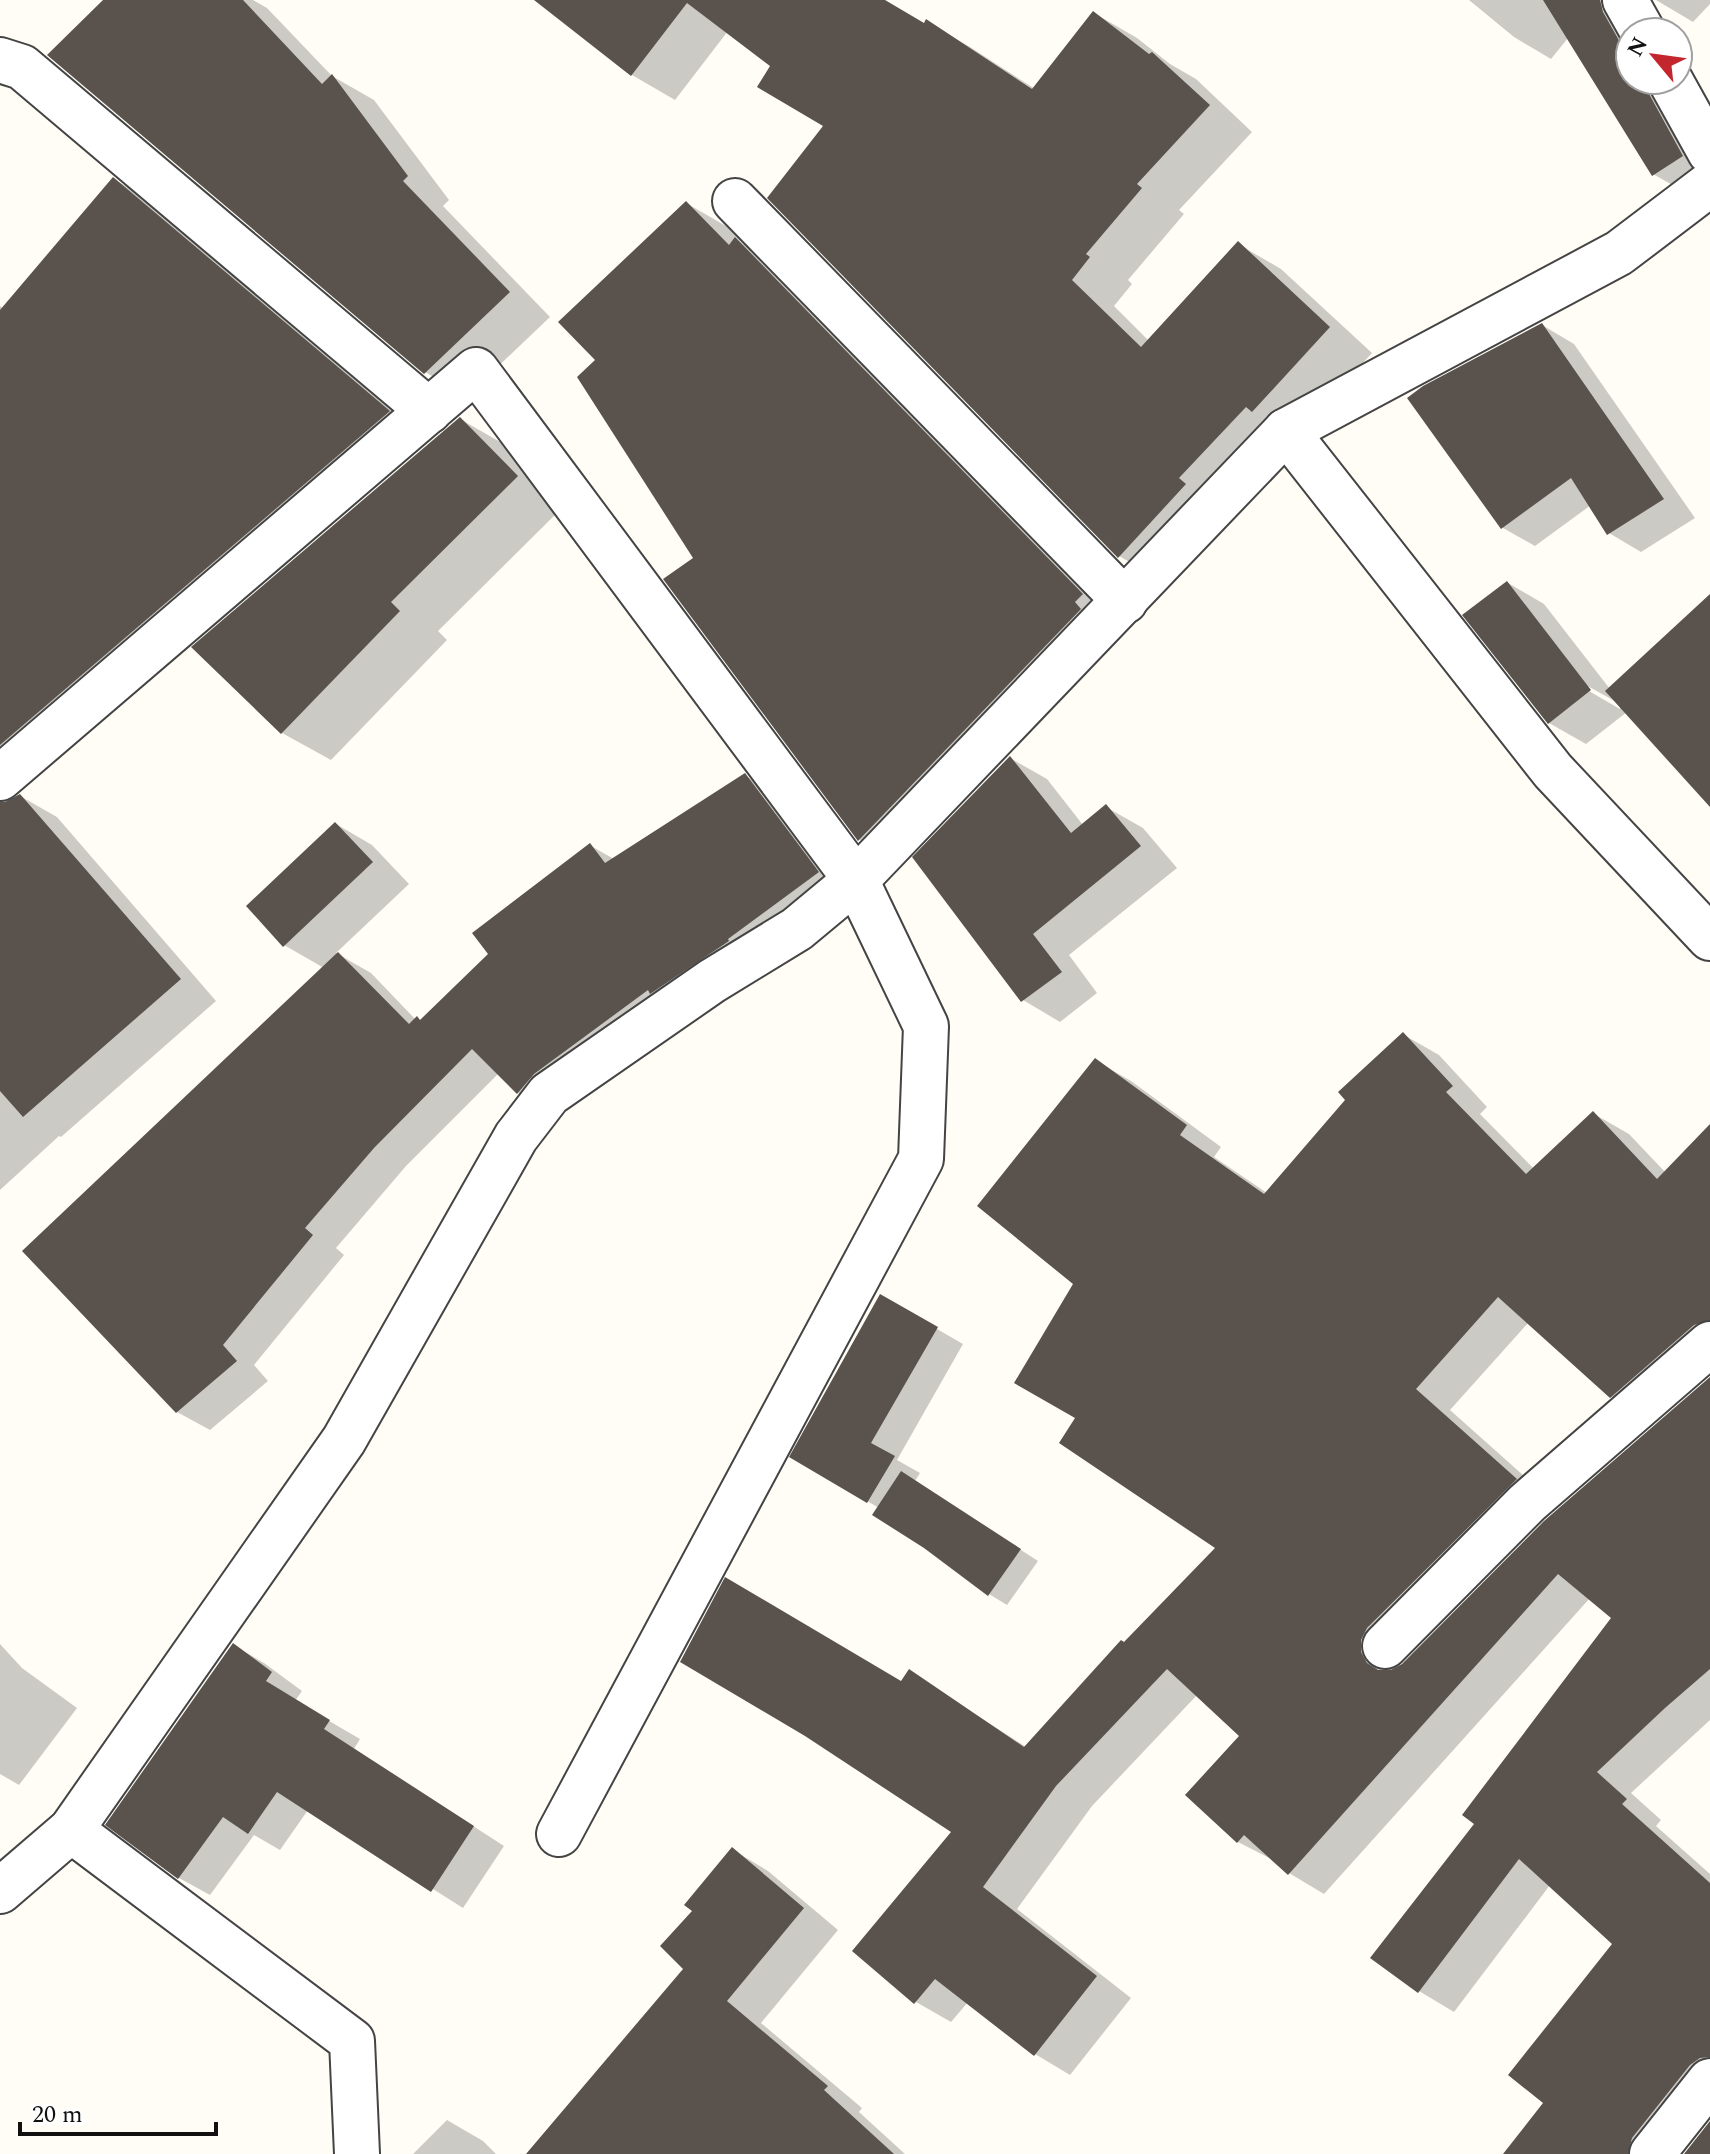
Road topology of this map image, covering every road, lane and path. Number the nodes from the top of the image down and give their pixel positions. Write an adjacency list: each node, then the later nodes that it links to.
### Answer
1 (0, 60): 6 (street)
2 (1679, 96): 3 (street)
3 (1710, 152)
4 (1710, 184): 7 (street)
5 (735, 201): 8 (street)
6 (429, 411): 9 (street); 10 (street)
7 (1286, 431): 8 (street); 11 (street)
8 (1125, 601): 10 (street)
9 (0, 778)
10 (856, 880): 14 (street); 15 (street)
11 (1707, 928)
12 (1710, 1344): 13 (street)
13 (1385, 1646)
14 (71, 1830): 16 (street); 18 (street)
15 (559, 1834)
16 (0, 1891)
17 (1710, 2081): 19 (street)
18 (357, 2154)
19 (1652, 2154)

